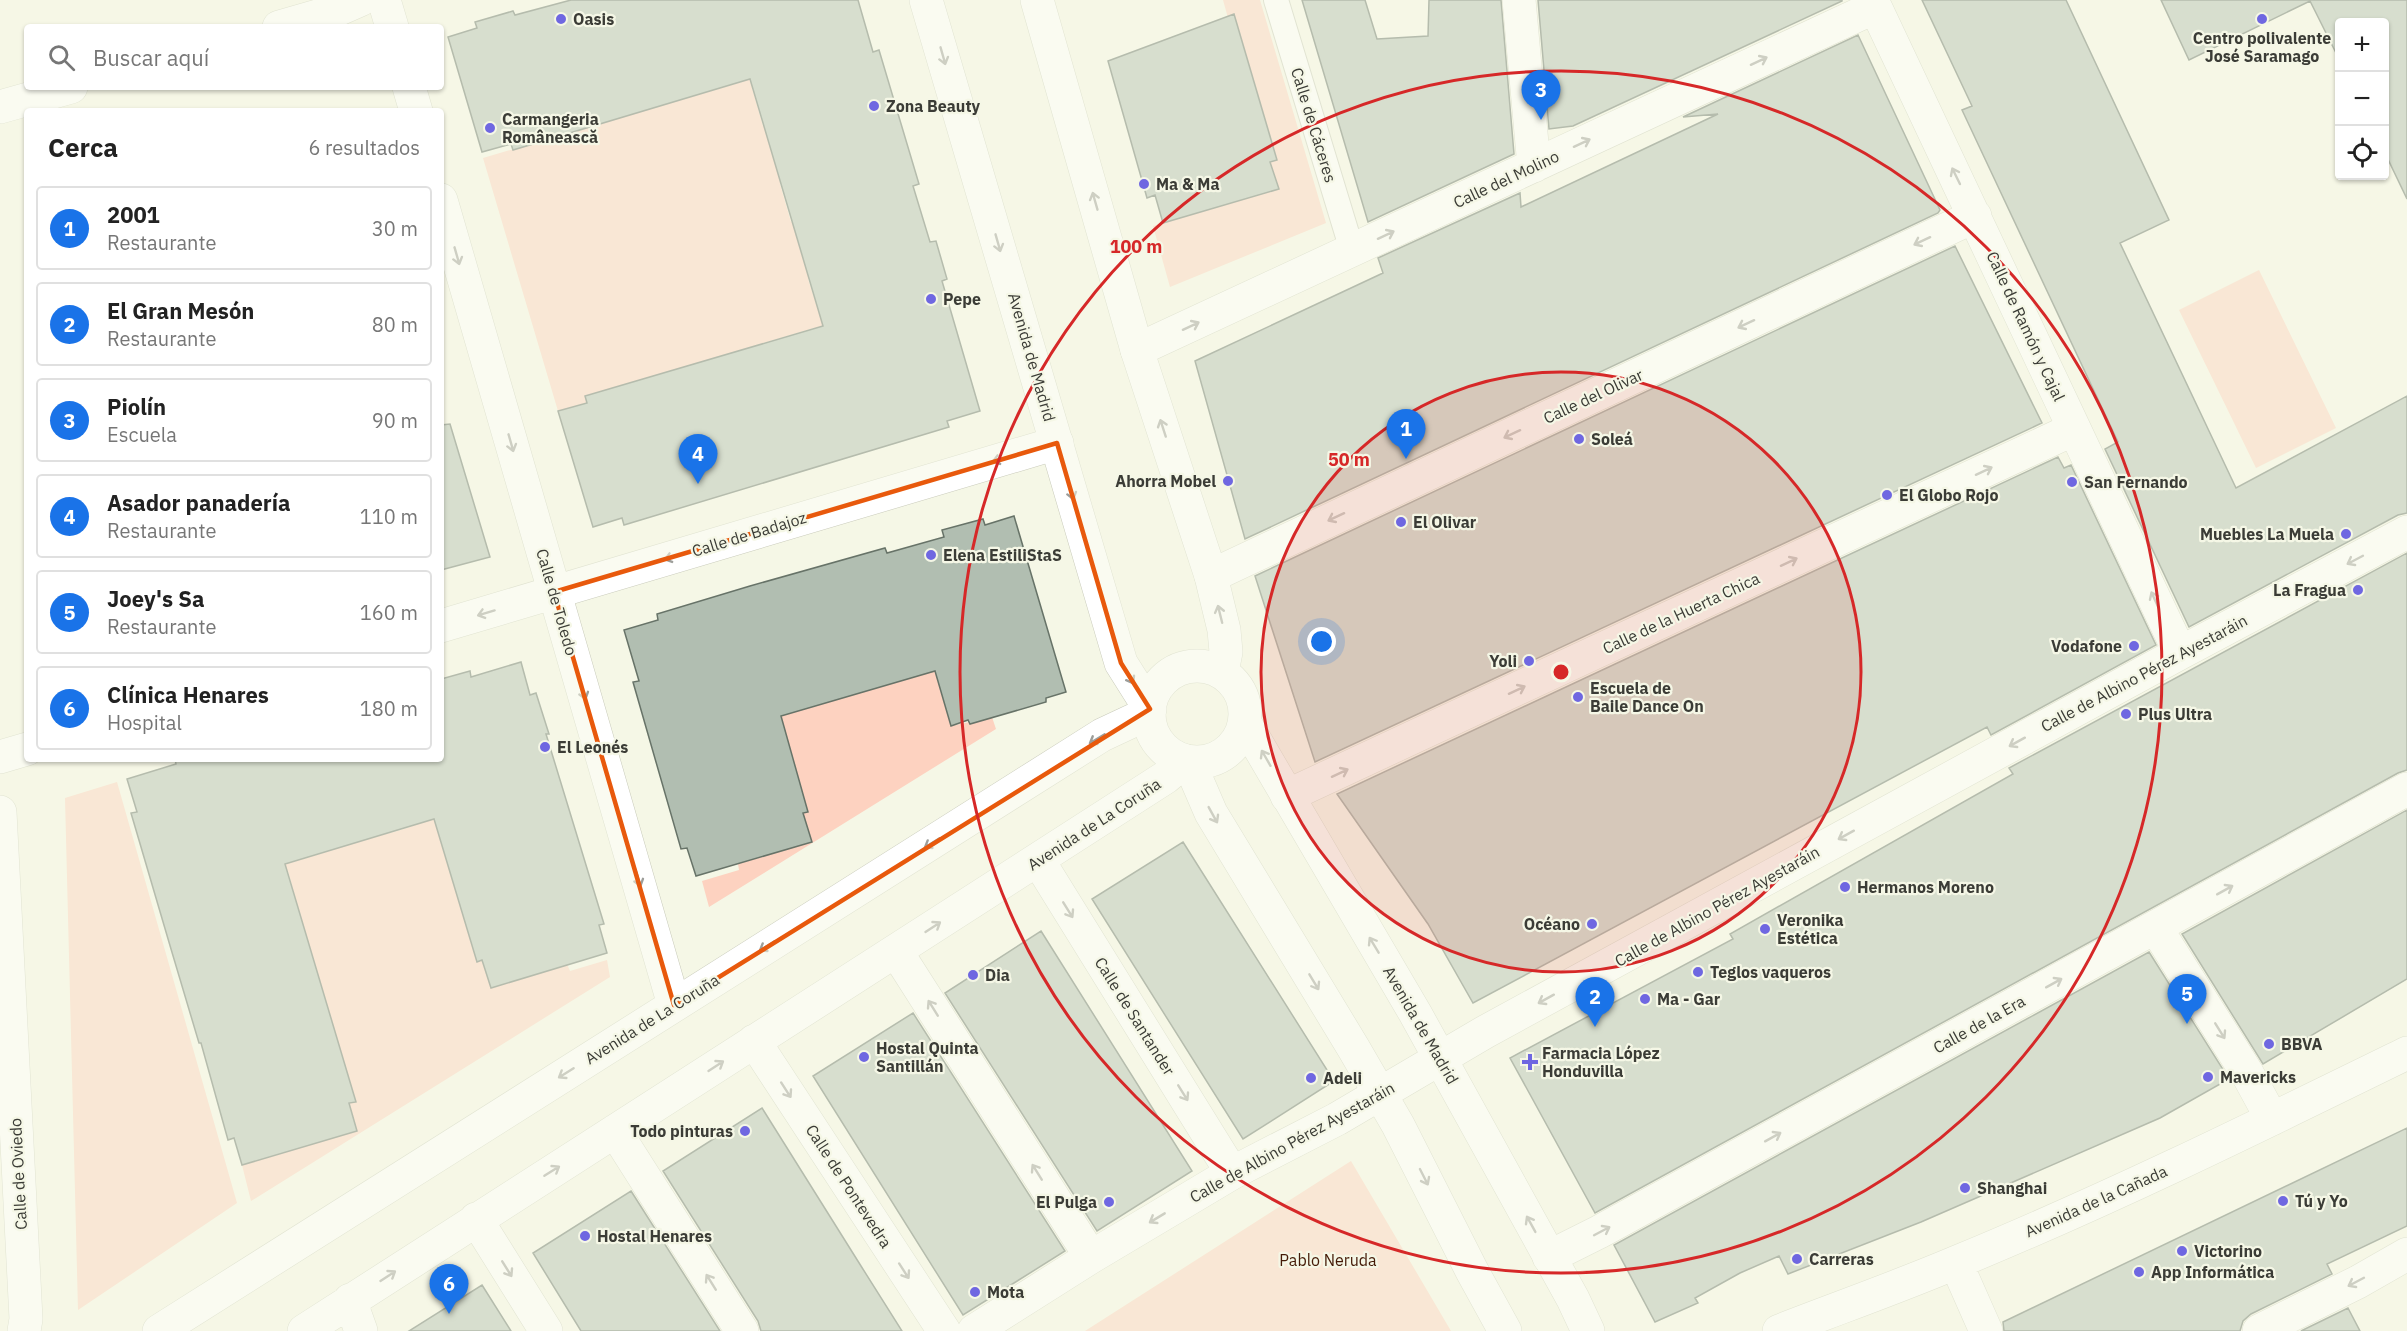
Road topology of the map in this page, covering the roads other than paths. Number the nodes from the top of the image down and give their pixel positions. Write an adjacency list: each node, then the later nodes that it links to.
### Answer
1 (360, 0): 8 (street)
2 (384, 0): 9 (street)
3 (926, 0): 20 (street, Avenida de Madrid, one-way to 20)
4 (1037, 0): 18 (street, one-way to 4)
5 (1276, 0): 17 (street, Calle de Cáceres)
6 (1519, 0): 14 (street)
7 (1873, 3): 14 (street, Calle del Molino, one-way to 7); 16 (street, Calle de Ramón y Cajal, one-way to 7)
8 (290, 24)
9 (391, 24)
10 (60, 90): 12 (street)
11 (410, 90): 13 (street)
12 (0, 107)
13 (415, 108)
14 (1534, 166): 17 (street, Calle del Molino, one-way to 14)
15 (444, 210): 23 (street, Calle de Toledo, one-way to 23)
16 (1975, 216): 19 (street, Calle de Ramón y Cajal); 22 (street, Calle del Olivar, one-way to 22)
17 (1352, 250): 18 (street, Calle del Molino, one-way to 17)
18 (1137, 350): 22 (street, one-way to 18)
19 (2074, 429): 25 (street, Calle de Ramón y Cajal, one-way to 19); 33 (street, Calle de la Huerta Chica, one-way to 19)
20 (1057, 442): 23 (street, Calle de Badajoz, one-way to 23); 27 (street, Avenida de Madrid, one-way to 27)
21 (2407, 532): 25 (street, Calle de Albino Pérez Ayestaráin, one-way to 25)
22 (1211, 576): 26 (street, one-way to 22)
23 (554, 592): 24 (street, Calle de Badajoz, one-way to 24); 38 (street, Calle de Toledo, one-way to 38)
24 (444, 625)
25 (2180, 653): 41 (street, Calle de Albino Pérez Ayestaráin, one-way to 41)
26 (1221, 672): 27 (street); 28 (street)
27 (1149, 711): 31 (street); 38 (street, Avenida de La Coruña, one-way to 38)
28 (1245, 723): 31 (street); 33 (street, Avenida de Madrid, one-way to 28)
29 (24, 750): 30 (street)
30 (0, 757)
31 (1187, 762): 35 (street, Avenida de La Coruña); 42 (street, one-way to 42)
32 (2407, 789): 36 (street, Calle de la Era, one-way to 32)
33 (1287, 796): 41 (street, Avenida de Madrid, one-way to 33)
34 (0, 812): 52 (street, Calle de Oviedo)
35 (1038, 860): 37 (street, Avenida de La Coruña, one-way to 35); 45 (street, Calle de Santander, one-way to 45)
36 (2156, 928): 43 (street, one-way to 43); 49 (street, Calle de la Era, one-way to 36)
37 (896, 951): 39 (street, Avenida de La Coruña); 48 (street, one-way to 37)
38 (674, 1005): 53 (street, Avenida de La Coruña, one-way to 53)
39 (754, 1041): 44 (street, Avenida de La Coruña, one-way to 39); 58 (street, Calle de Pontevedra, one-way to 58)
40 (2407, 1053): 43 (street, Avenida de la Cañada)
41 (1440, 1058): 42 (street, Calle de Albino Pérez Ayestaráin); 49 (street, Avenida de Madrid, one-way to 41)
42 (1379, 1094): 45 (street, Calle de Albino Pérez Ayestaráin); 60 (street, one-way to 60)
43 (2272, 1119): 50 (street, Avenida de la Cañada)
44 (615, 1131): 46 (street, Avenida de La Coruña, one-way to 44); 57 (street, one-way to 44)
45 (1232, 1173): 48 (street, Calle de Albino Pérez Ayestaráin, one-way to 48)
46 (476, 1219): 51 (street, Avenida de La Coruña, one-way to 46); 56 (street, one-way to 56)
47 (2407, 1254): 64 (street, one-way to 64)
48 (1091, 1257): 59 (street, Calle de Albino Pérez Ayestaráin)
49 (1549, 1257): 61 (street, Avenida de Madrid)
50 (1956, 1263): 62 (street, Avenida de la Cañada); 63 (street)
51 (350, 1300): 54 (street, Avenida de La Coruña); 55 (street)
52 (27, 1327)
53 (159, 1331)
54 (304, 1331)
55 (361, 1331)
56 (546, 1331)
57 (742, 1331)
58 (944, 1331)
59 (974, 1331)
60 (1505, 1331)
61 (1588, 1331)
62 (1779, 1331)
63 (1986, 1331)
64 (2259, 1331)

